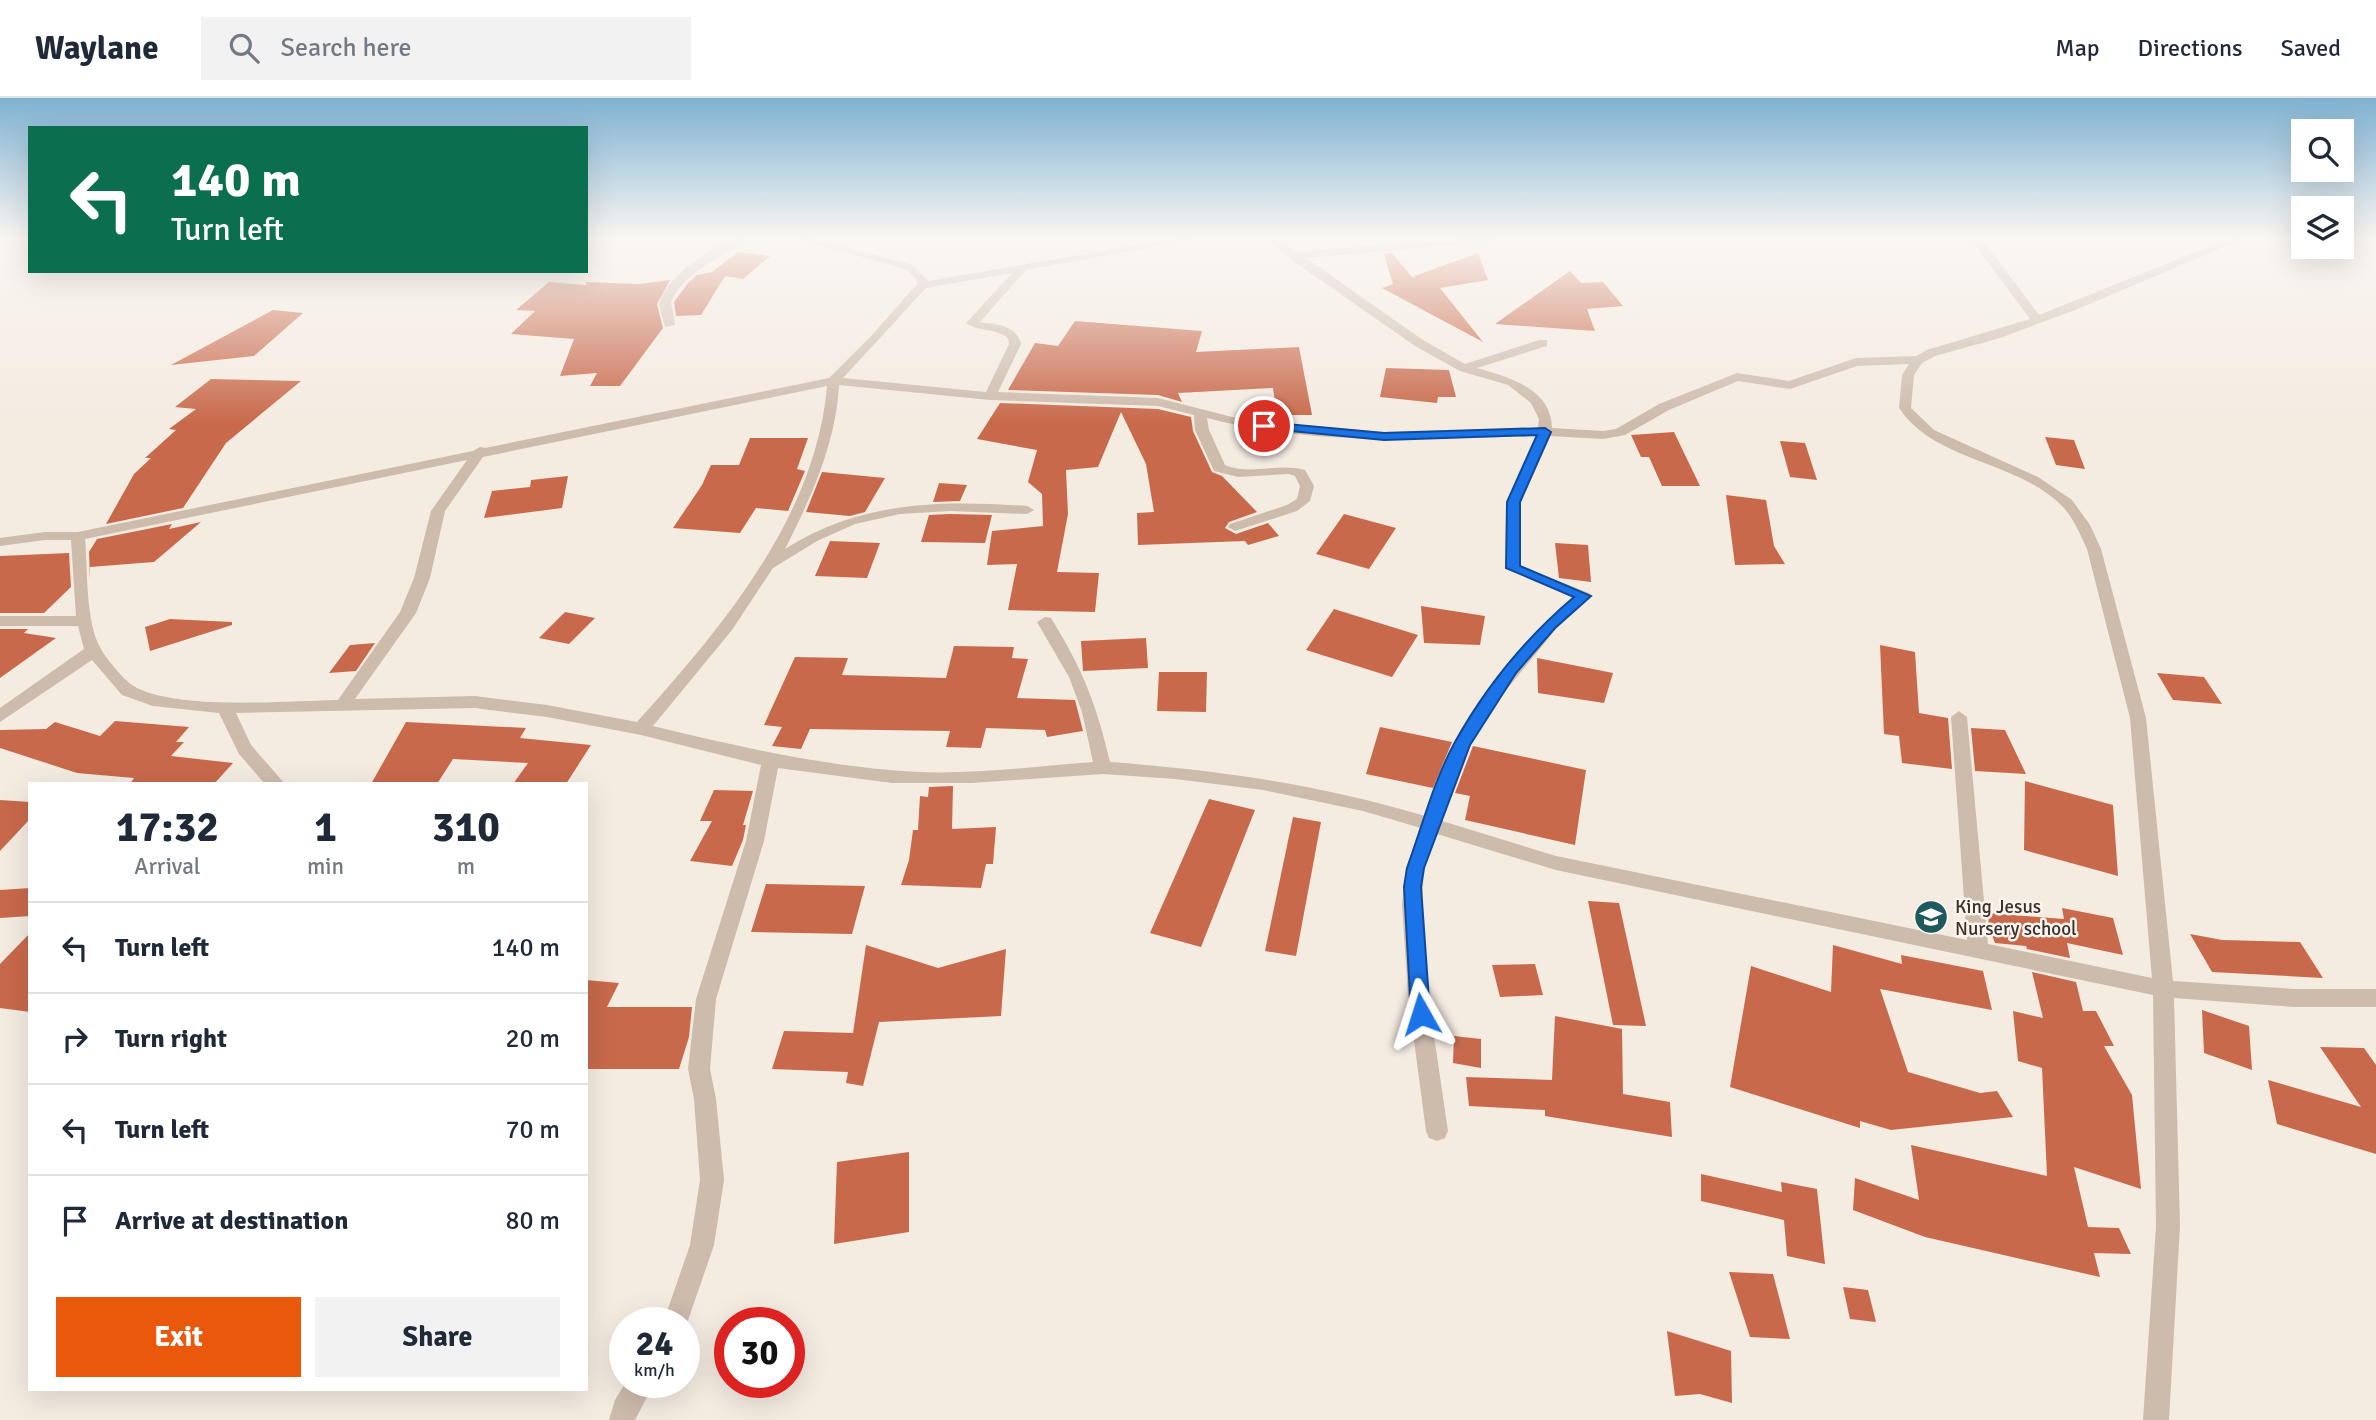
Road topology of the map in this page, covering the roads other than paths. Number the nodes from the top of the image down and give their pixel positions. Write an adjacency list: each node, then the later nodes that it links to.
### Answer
1 (666, 300): 8 (street)
2 (909, 300): 12 (street)
3 (993, 300): 13 (street)
4 (1356, 300): 11 (street)
5 (2021, 300): 7 (street)
6 (2092, 300): 7 (street)
7 (2036, 319): 10 (street)
8 (669, 326)
9 (1543, 343): 11 (street)
10 (1918, 360): 15 (street); 36 (street)
11 (1464, 368): 15 (street)
12 (832, 381): 13 (street); 16 (street); 21 (street)
13 (990, 396): 14 (street)
14 (1200, 414): 15 (street); 18 (street)
15 (1545, 432): 34 (street)
16 (481, 451): 19 (street); 26 (street)
17 (1027, 510): 21 (street)
18 (1235, 527)
19 (78, 536): 20 (street); 23 (street)
20 (0, 541)
21 (768, 566): 30 (street)
22 (0, 621): 23 (street)
23 (84, 621): 25 (street)
24 (1045, 622): 32 (street)
25 (93, 651): 27 (street); 28 (street)
26 (344, 703): 27 (street); 30 (street)
27 (225, 708): 33 (street)
28 (0, 716)
29 (1959, 717): 35 (street)
30 (640, 729): 31 (street)
31 (771, 761): 32 (street); 39 (street)
32 (1103, 768): 34 (street)
33 (274, 782)
34 (1431, 824): 35 (street); 38 (street)
35 (1979, 950): 36 (street)
36 (2163, 989): 37 (street); 42 (street)
37 (2376, 998)
38 (1437, 1131)
39 (681, 1307)
40 (631, 1398): 41 (street)
41 (622, 1420)
42 (2156, 1420)

